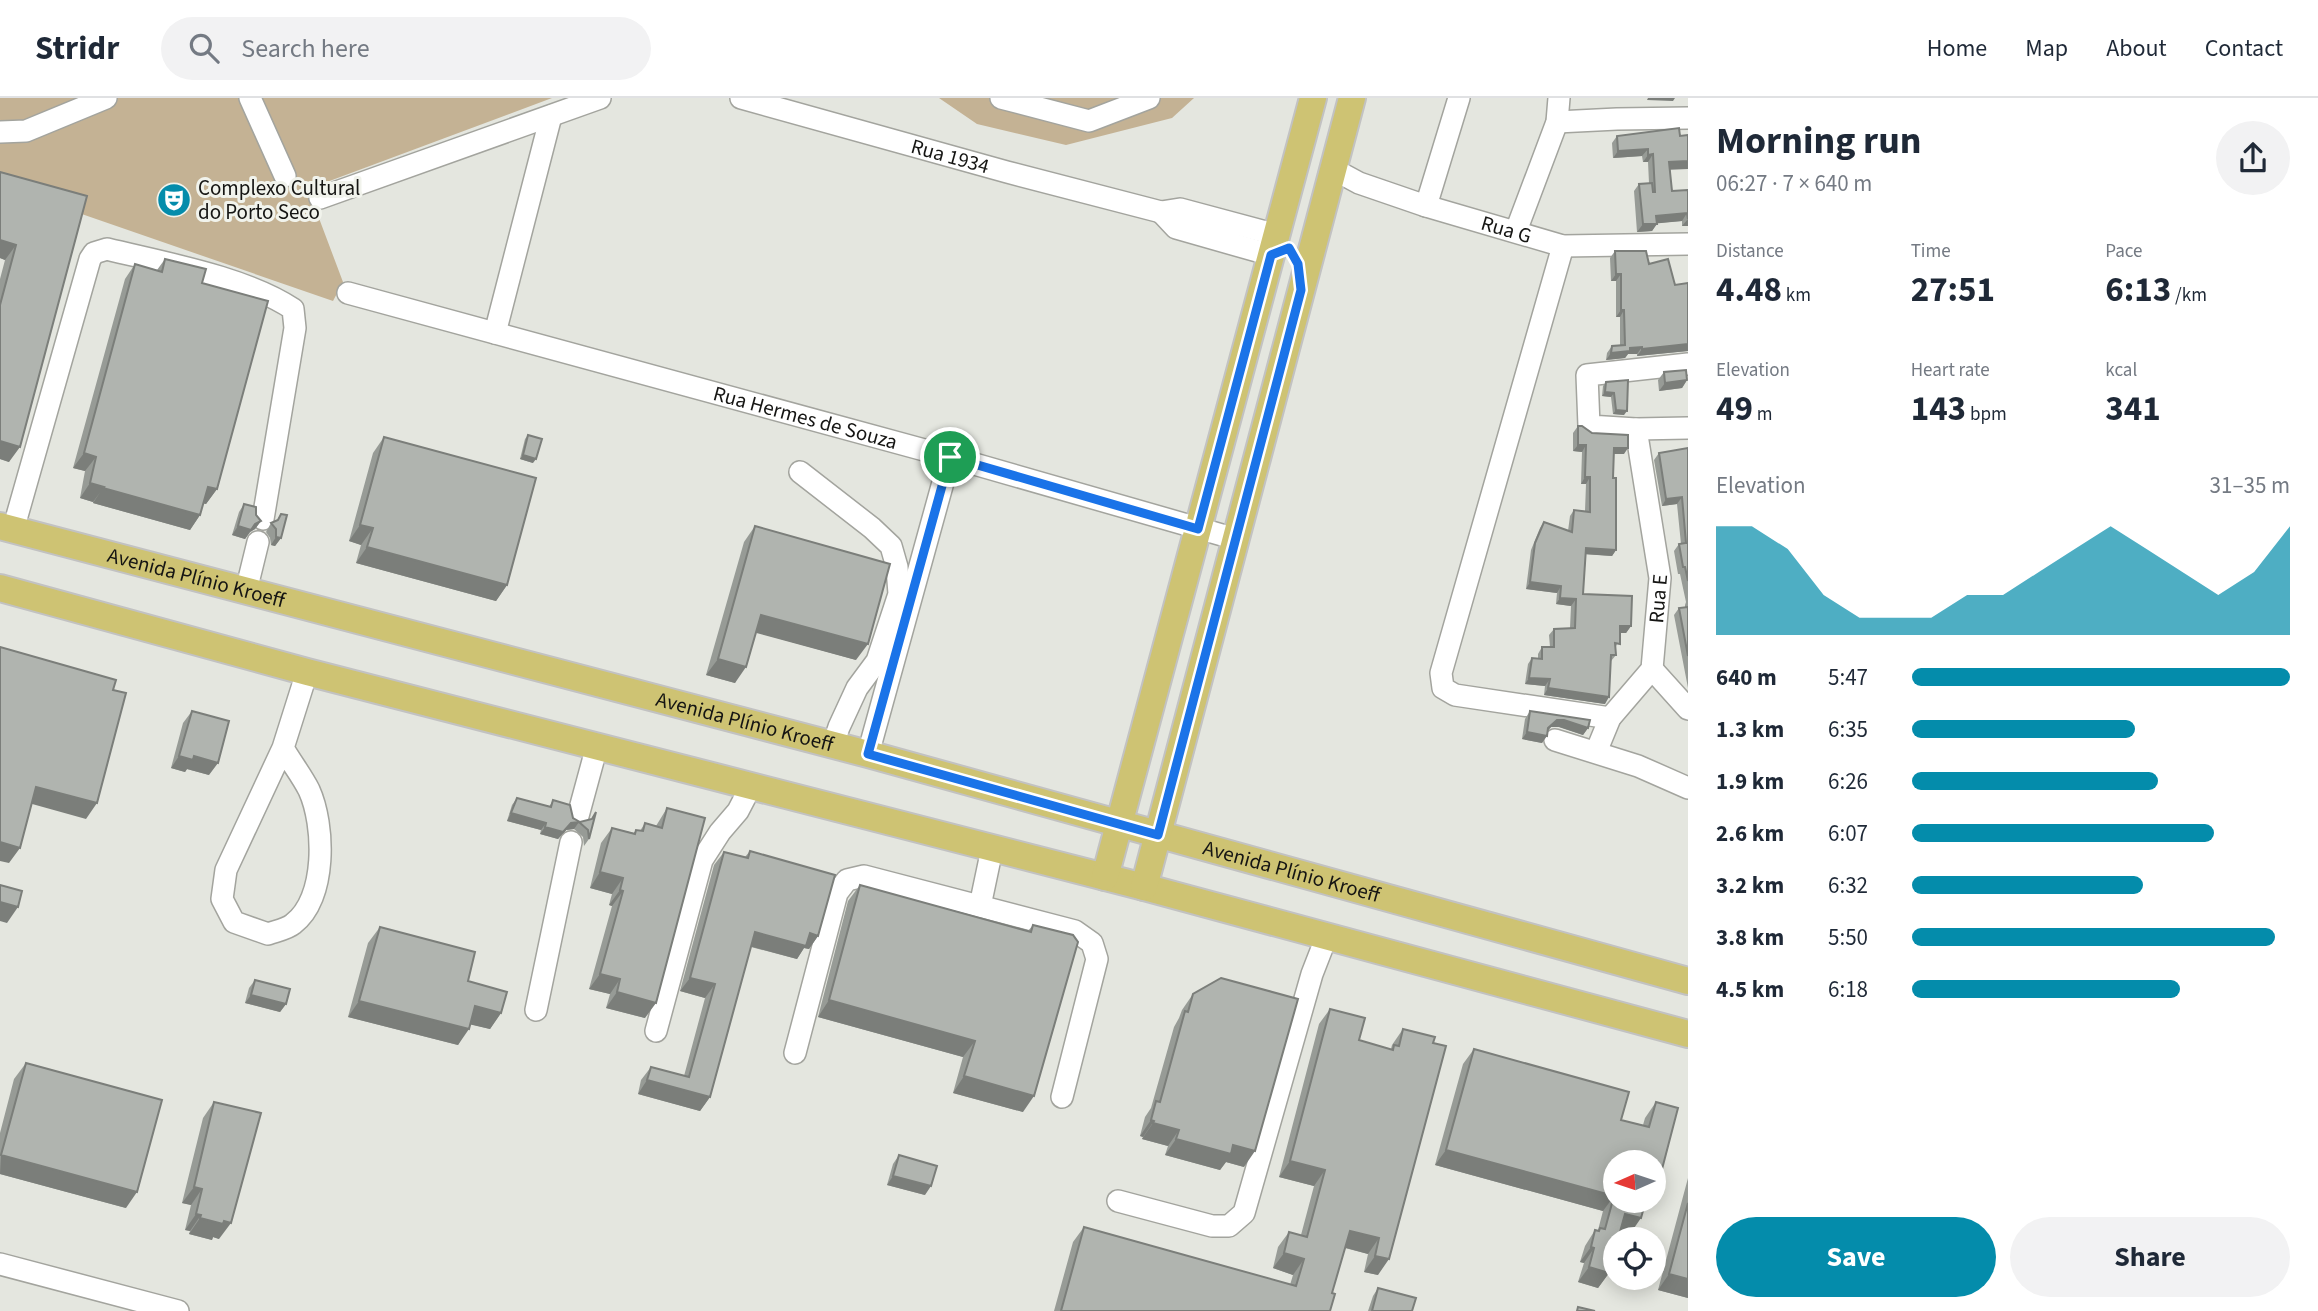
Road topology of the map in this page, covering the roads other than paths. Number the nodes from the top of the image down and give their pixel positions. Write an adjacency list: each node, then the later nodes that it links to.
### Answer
1 (106, 98): 14 (street)
2 (250, 98): 16 (street)
3 (600, 98): 11 (street)
4 (741, 98): 22 (street, Rua 1934)
5 (1001, 98): 6 (street)
6 (1149, 98)
7 (1313, 98): 22 (main road)
8 (1352, 98): 15 (main road)
9 (1459, 98): 18 (street)
10 (1559, 98): 13 (street)
11 (551, 116): 17 (street); 26 (street)
12 (1688, 118): 13 (street)
13 (1557, 122): 20 (street)
14 (0, 132)
15 (1333, 169): 18 (street, Rua G); 19 (main road)
16 (285, 176)
17 (320, 198)
18 (1426, 206): 20 (street, Rua G)
19 (1321, 216): 22 (main road); 24 (main road)
20 (1516, 231): 23 (street, Rua G)
21 (1688, 244): 23 (street, Rua G)
22 (1279, 246): 24 (main road); 34 (main road)
23 (1563, 246): 42 (street)
24 (1301, 290): 35 (main road)
25 (348, 293): 26 (street, Rua Hermes de Souza)
26 (495, 333): 30 (street, Rua Hermes de Souza)
27 (1688, 364): 29 (street)
28 (1688, 428): 29 (street)
29 (1636, 429): 39 (street, Rua E)
30 (950, 457): 34 (street, Rua Hermes de Souza); 48 (street)
31 (800, 472): 44 (street)
32 (263, 519): 33 (street)
33 (7, 528): 38 (main road, Avenida Plínio Kroeff)
34 (1198, 529): 35 (street, Rua Hermes de Souza); 52 (main road)
35 (1236, 539): 53 (main road)
36 (258, 542): 38 (street)
37 (0, 588): 40 (main road)
38 (246, 591): 44 (main road, Avenida Plínio Kroeff)
39 (1652, 669): 41 (street); 42 (street)
40 (307, 672): 45 (main road); 46 (street)
41 (1688, 709)
42 (1610, 718): 47 (street)
43 (1555, 740): 47 (street)
44 (833, 745): 48 (main road, Avenida Plínio Kroeff)
45 (597, 746): 49 (main road); 51 (street)
46 (283, 748): 46 (street)
47 (1596, 752): 50 (street)
48 (868, 754): 52 (main road, Avenida Plínio Kroeff)
49 (751, 786): 55 (main road); 62 (street)
50 (1688, 788)
51 (578, 816)
52 (1119, 824): 53 (main road, Avenida Plínio Kroeff); 56 (main road)
53 (1158, 835): 57 (main road); 60 (main road, Avenida Plínio Kroeff)
54 (571, 842): 61 (street)
55 (992, 849): 56 (main road); 58 (street)
56 (1105, 877): 57 (main road)
57 (1144, 887): 59 (main road)
58 (980, 906): 64 (street); 65 (street)
59 (1326, 938): 63 (main road); 66 (street)
60 (1688, 981)
61 (536, 1010)
62 (656, 1031)
63 (1688, 1034)
64 (795, 1053)
65 (1062, 1097)
66 (1118, 1201)
67 (0, 1264): 68 (street)
68 (178, 1311)

